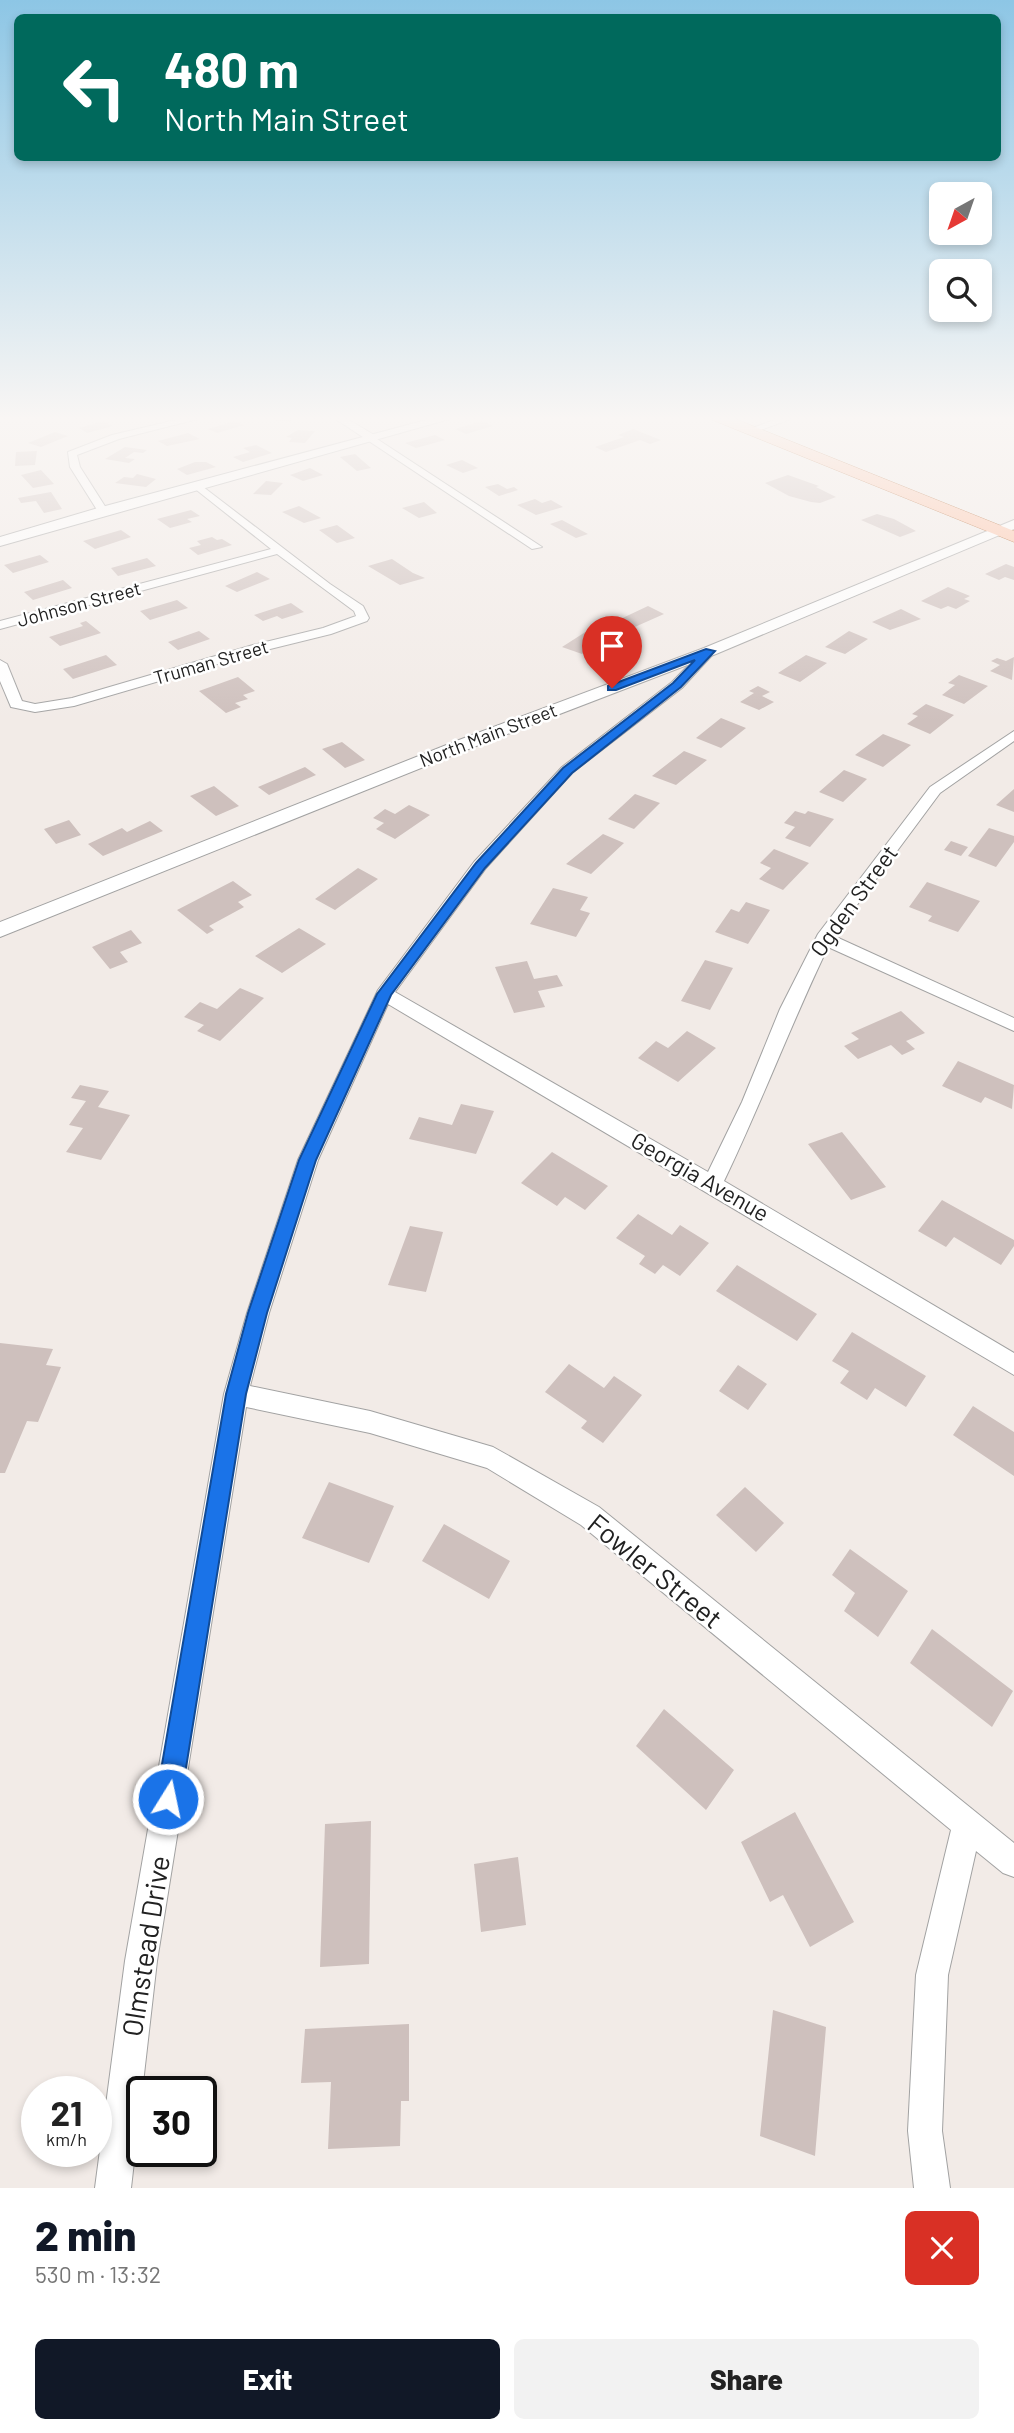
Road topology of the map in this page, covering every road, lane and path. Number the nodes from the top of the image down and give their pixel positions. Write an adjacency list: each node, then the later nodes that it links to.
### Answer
1 (79, 518): 6 (street)
2 (239, 518): 8 (street)
3 (492, 518): 7 (street)
4 (978, 518): 5 (main road)
5 (1008, 530): 10 (street, North Main Street)
6 (0, 542)
7 (537, 548)
8 (280, 550): 9 (street, Johnson Street); 11 (street, Truman Street)
9 (0, 625)
10 (710, 651): 13 (street, North Main Street); 15 (street, Olmstead Drive)
11 (0, 664)
12 (1014, 735): 14 (street, Ogden Street)
13 (0, 930)
14 (824, 938): 16 (street); 17 (street, Ogden Street)
15 (384, 994): 17 (street, Georgia Avenue); 19 (street, Olmstead Drive)
16 (1014, 1025)
17 (712, 1184): 18 (street, Georgia Avenue)
18 (1014, 1365)
19 (236, 1394): 20 (street, Fowler Street); 22 (street, Olmstead Drive)
20 (967, 1826): 21 (street, Fowler Street); 23 (street)
21 (1014, 1862)
22 (113, 2188)
23 (932, 2188)

